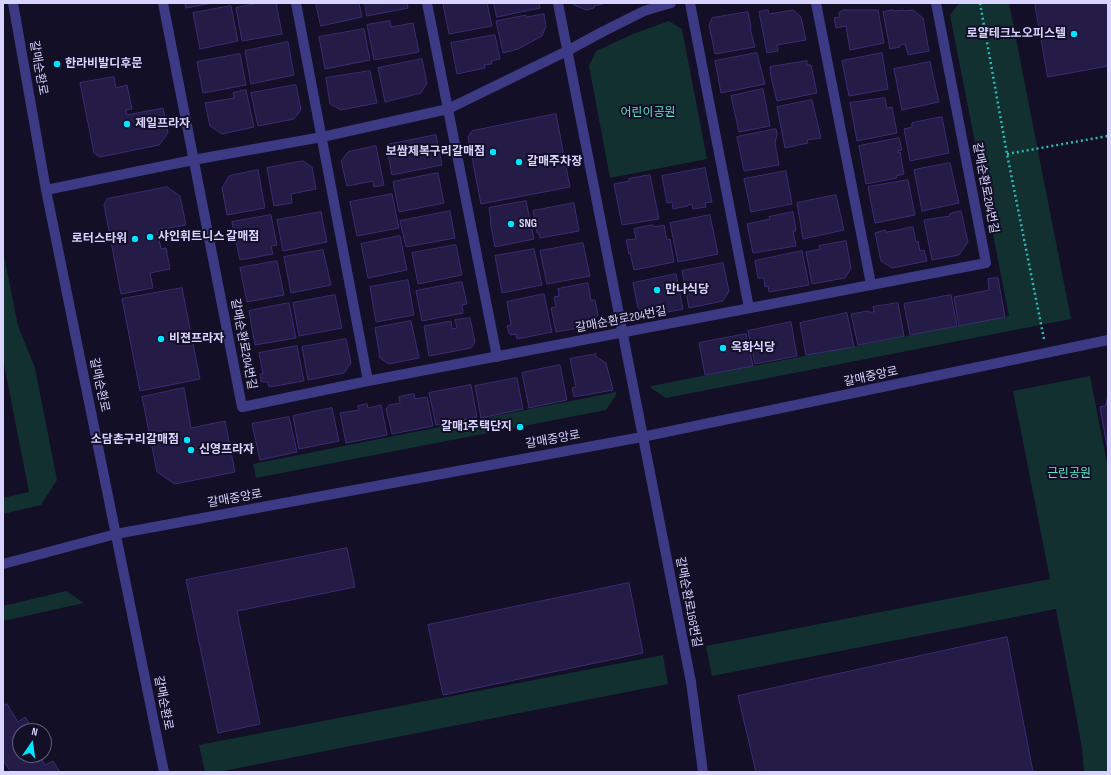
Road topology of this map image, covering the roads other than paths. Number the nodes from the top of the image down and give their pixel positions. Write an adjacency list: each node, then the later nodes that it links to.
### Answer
1 (13, 3): 14 (street, 갈매순환로)
2 (163, 3): 13 (street, 갈매순환로204번길)
3 (296, 3): 12 (street)
4 (427, 3): 11 (street)
5 (558, 3): 10 (street)
6 (671, 3): 10 (street)
7 (690, 3): 16 (street)
8 (816, 3): 15 (street)
9 (936, 3): 15 (street, 갈매순환로204번길)
10 (567, 51): 11 (street); 17 (street, 갈매순환로166번길)
11 (448, 109): 12 (street); 19 (street)
12 (322, 137): 13 (street); 20 (street)
13 (193, 160): 14 (street); 20 (street, 갈매순환로204번길)
14 (46, 190): 22 (street, 갈매순환로)
15 (871, 284): 16 (street, 갈매순환로204번길)
16 (749, 308): 17 (street, 갈매순환로204번길)
17 (622, 333): 19 (street, 갈매순환로204번길); 21 (street, 갈매순환로166번길)
18 (1108, 340): 21 (street, 갈매중앙로)
19 (497, 357): 20 (street, 갈매순환로204번길)
20 (368, 381)
21 (642, 437): 22 (street, 갈매중앙로); 25 (street, 갈매순환로166번길)
22 (116, 534): 23 (street, 갈매중앙로); 24 (street, 갈매순환로)
23 (3, 564)
24 (164, 772)
25 (703, 772)

